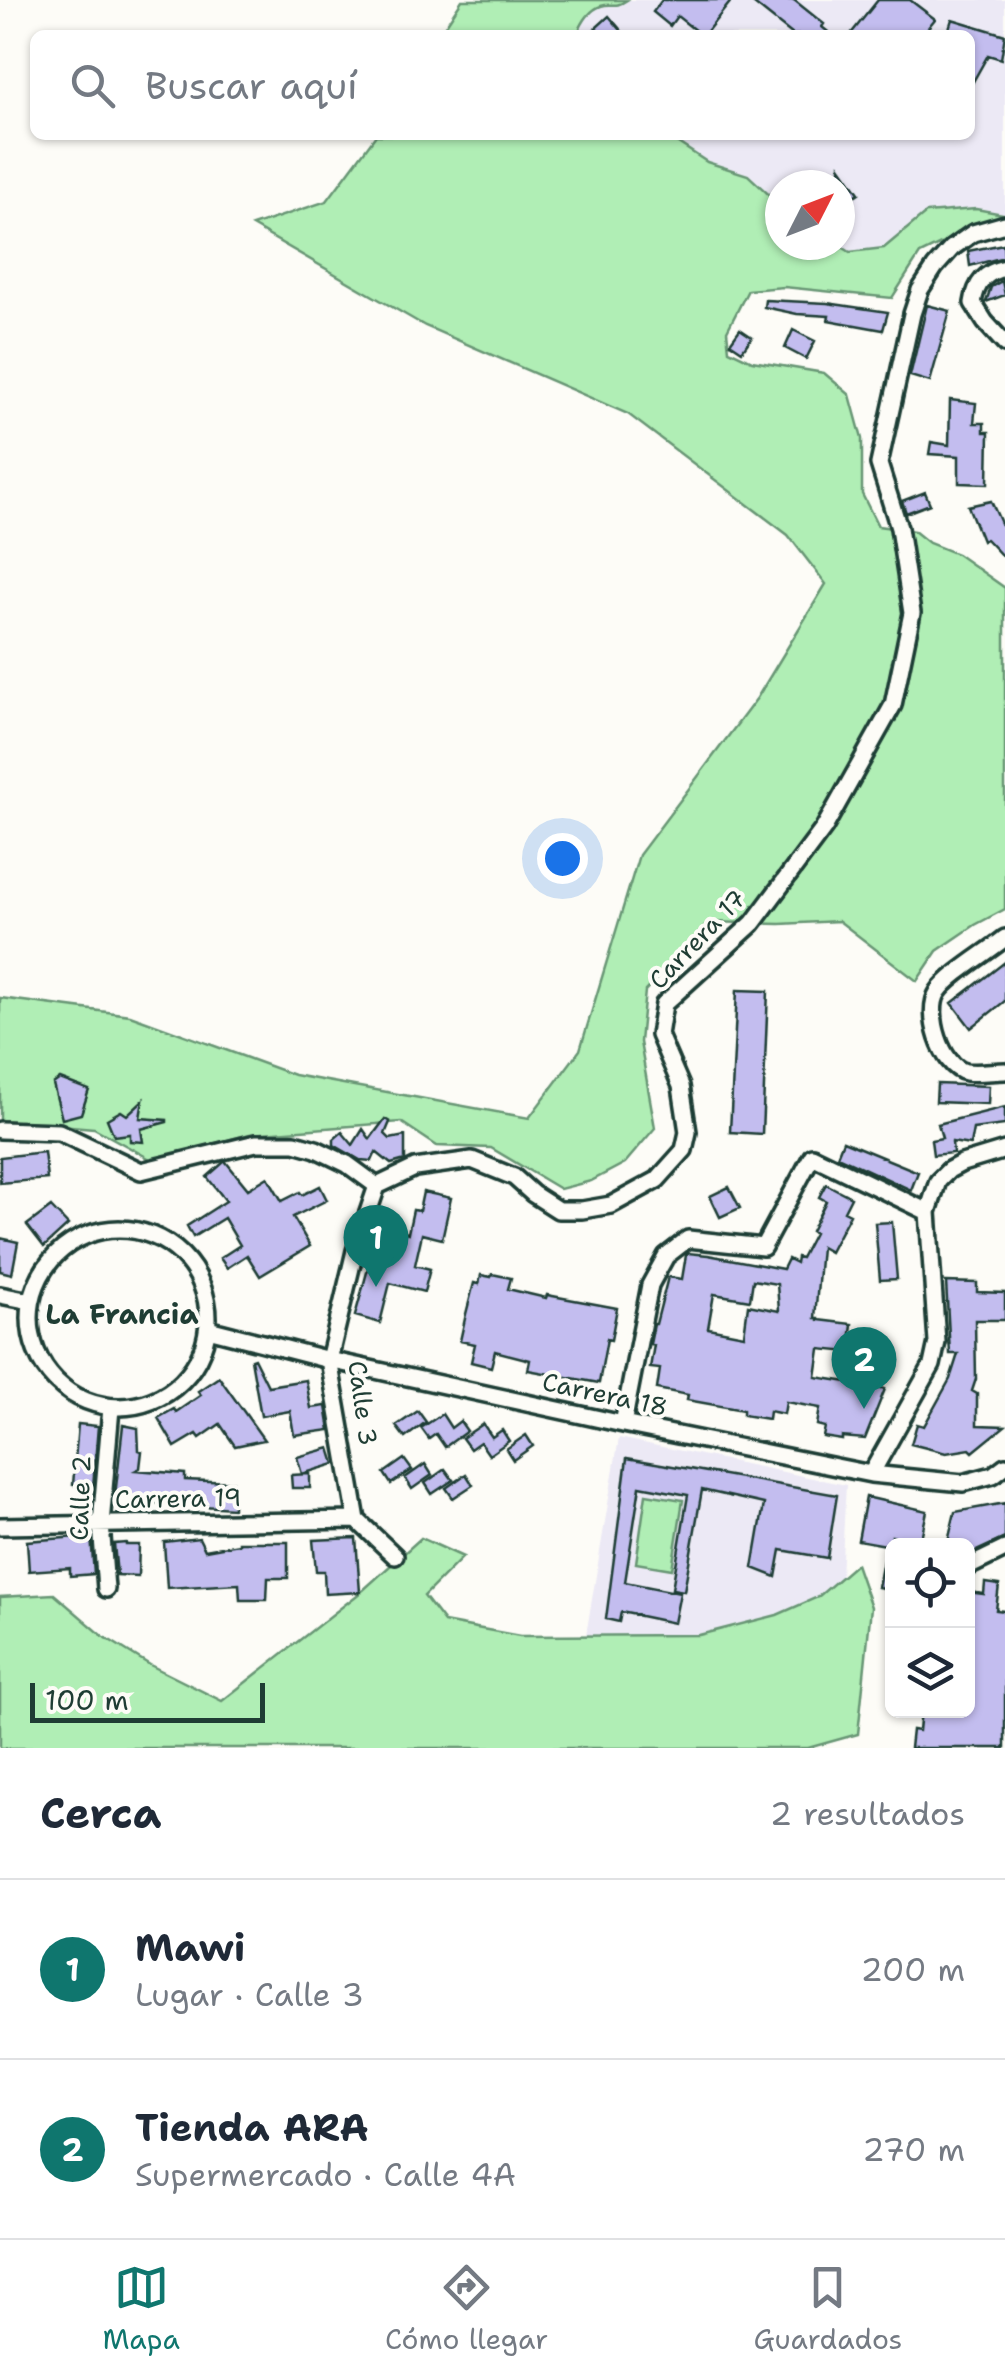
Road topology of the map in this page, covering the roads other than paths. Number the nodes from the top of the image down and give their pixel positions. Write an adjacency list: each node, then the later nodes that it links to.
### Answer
1 (1005, 224): 8 (street, Carrera 17)
2 (1005, 268): 3 (street)
3 (1005, 344)
4 (1005, 938): 5 (street)
5 (1005, 1071)
6 (0, 1130): 8 (street)
7 (1005, 1150): 9 (street)
8 (377, 1186): 13 (street, Calle 3)
9 (928, 1212): 15 (street); 17 (street)
10 (0, 1295): 11 (street)
11 (30, 1301): 12 (street); 14 (street)
12 (208, 1329): 13 (street, Carrera 18); 14 (street)
13 (329, 1360): 15 (street, Carrera 18); 18 (street, Calle 3)
14 (110, 1408): 19 (street, Calle 2)
15 (623, 1424): 17 (street, Carrera 18)
16 (999, 1471): 17 (street, Carrera 18)
17 (871, 1474)
18 (356, 1520): 19 (street, Carrera 19); 22 (street)
19 (101, 1524): 20 (street, Carrera 19); 24 (street, Calle 2)
20 (0, 1526)
21 (1005, 1548): 23 (street)
22 (395, 1556)
23 (975, 1563)
24 (106, 1590)

